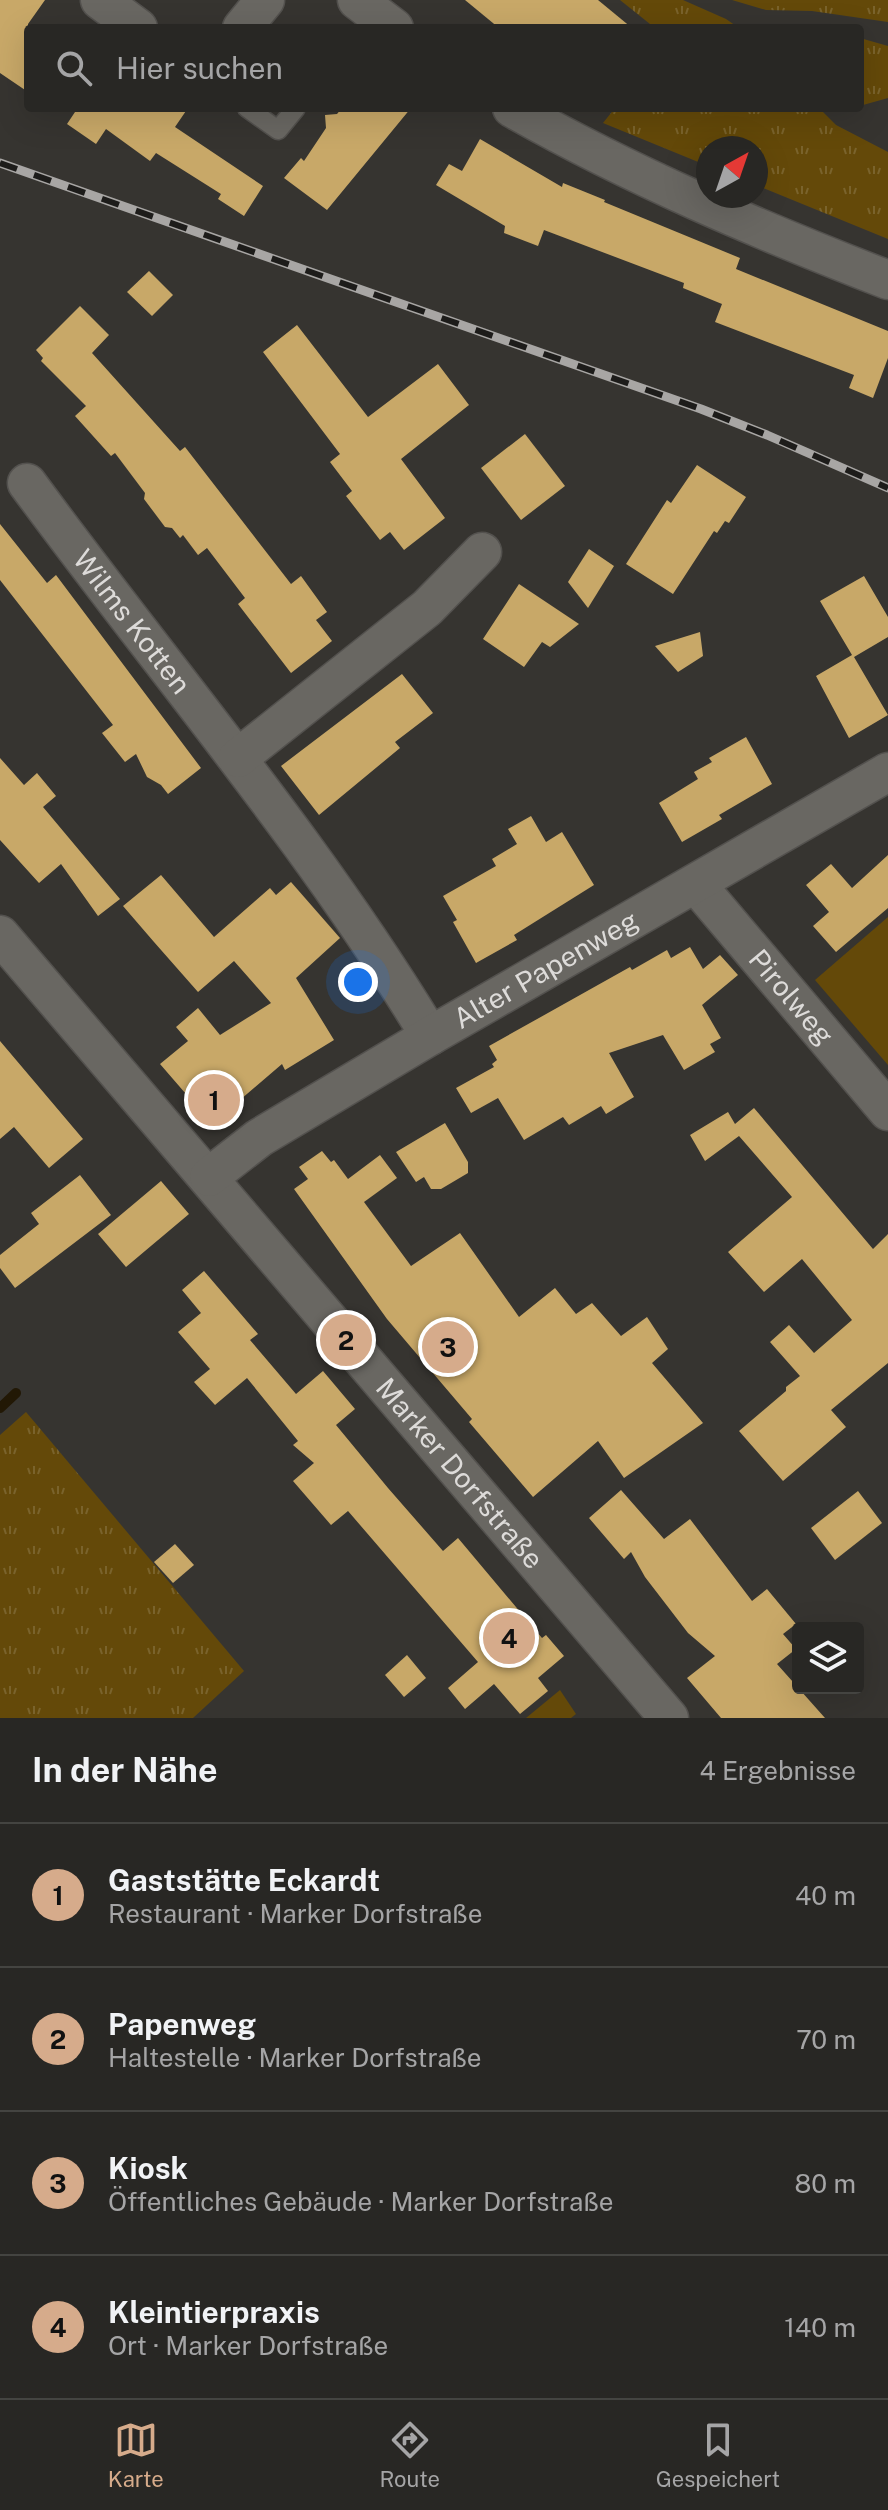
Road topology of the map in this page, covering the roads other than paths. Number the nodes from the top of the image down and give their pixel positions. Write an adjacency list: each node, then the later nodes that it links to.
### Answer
1 (100, 0): 3 (street)
2 (265, 0): 4 (street)
3 (133, 24)
4 (245, 24)
5 (253, 112): 6 (lane)
6 (293, 112)
7 (519, 112): 8 (street)
8 (888, 280)
9 (27, 483): 11 (street, Wilms Kotten)
10 (482, 552): 11 (street)
11 (238, 758): 15 (street, Wilms Kotten)
12 (888, 772): 13 (street, Alter Papenweg)
13 (696, 884): 15 (street, Alter Papenweg); 16 (street, Pirolweg)
14 (0, 935): 17 (street, Marker Dorfstraße)
15 (430, 1036): 17 (street, Alter Papenweg)
16 (888, 1111)
17 (209, 1177): 18 (street, Marker Dorfstraße)
18 (669, 1718)

